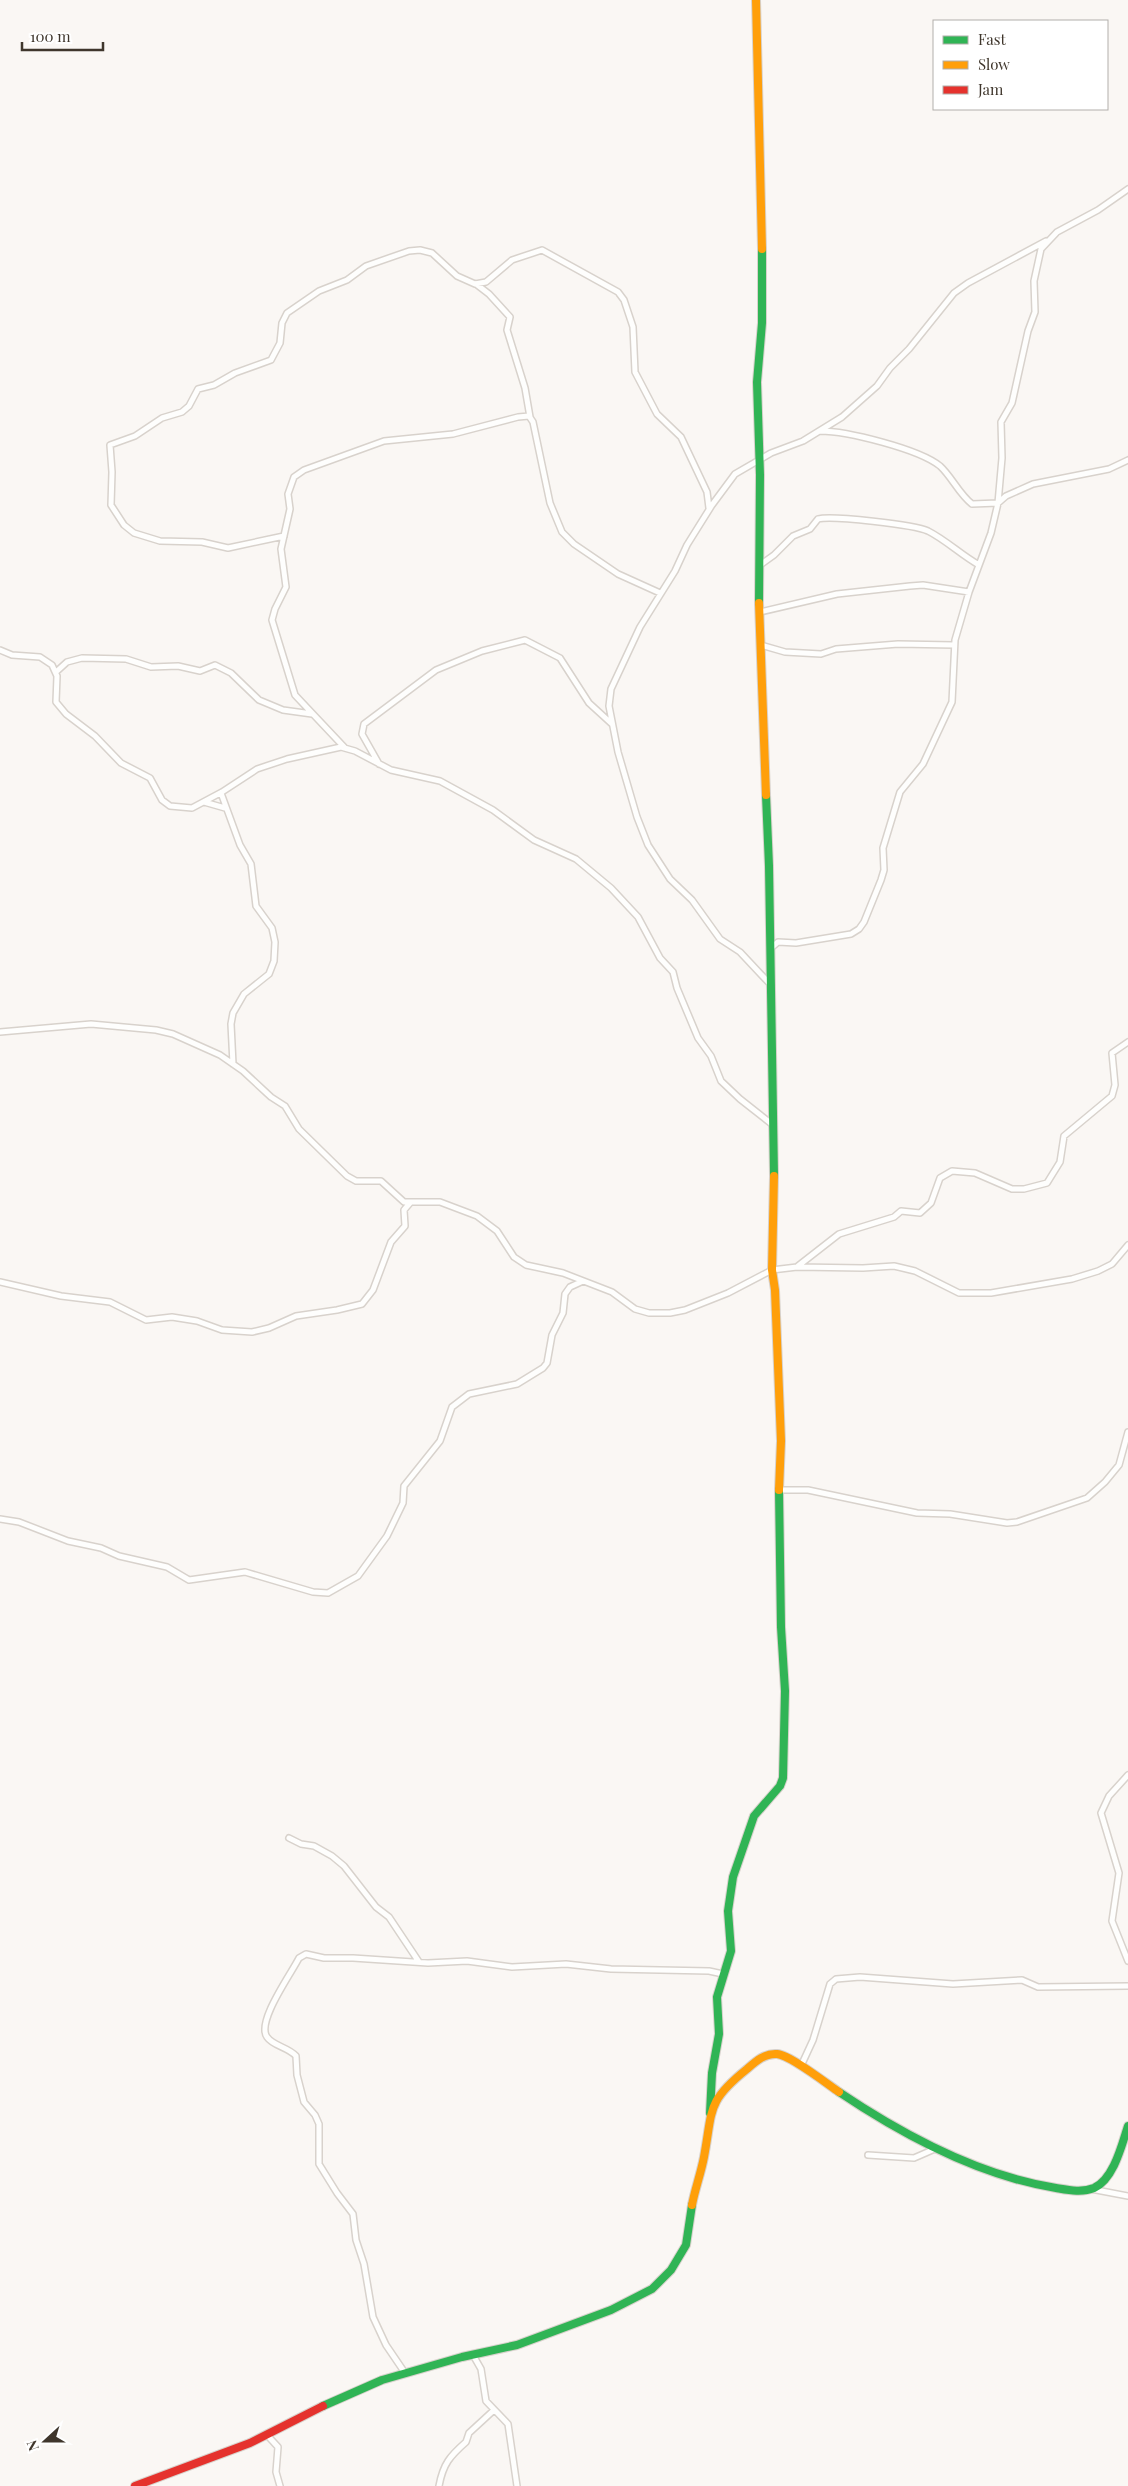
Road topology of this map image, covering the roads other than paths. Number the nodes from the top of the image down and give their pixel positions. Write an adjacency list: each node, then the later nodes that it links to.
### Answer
1 (756, 0): 9 (street)
2 (1128, 189): 3 (street)
3 (1046, 241): 8 (street); 13 (street)
4 (486, 282): 5 (street); 6 (street); 11 (street)
5 (475, 284): 6 (street); 15 (street)
6 (489, 294): 7 (street)
7 (530, 417): 15 (street); 19 (street)
8 (818, 431): 9 (street); 13 (street)
9 (760, 460): 12 (street); 16 (street)
10 (1128, 460): 13 (street)
11 (708, 495): 12 (street); 14 (street)
12 (716, 500): 14 (street)
13 (998, 503): 17 (street)
14 (709, 508): 19 (street)
15 (284, 536): 25 (street)
16 (760, 565): 17 (street); 20 (street)
17 (979, 565): 18 (street)
18 (969, 592): 20 (street); 22 (street)
19 (660, 593): 26 (street)
20 (760, 612): 21 (street)
21 (761, 645): 22 (street); 32 (street)
22 (954, 645): 32 (street)
23 (0, 650): 24 (street)
24 (56, 672): 25 (street); 30 (street)
25 (312, 714): 27 (street)
26 (612, 724): 28 (street); 33 (street)
27 (345, 748): 28 (street); 29 (street)
28 (379, 764): 37 (street)
29 (221, 793): 30 (street); 31 (street)
30 (203, 802): 31 (street)
31 (225, 808): 36 (street)
32 (770, 949): 33 (street)
33 (771, 986): 37 (street)
34 (0, 1032): 36 (street)
35 (1128, 1042): 40 (street)
36 (233, 1064): 38 (street)
37 (773, 1125): 41 (street)
38 (411, 1203): 42 (street); 43 (street)
39 (1128, 1245): 40 (street)
40 (797, 1266): 41 (street)
41 (772, 1270): 42 (street); 45 (street)
42 (583, 1281): 46 (street)
43 (0, 1282)
44 (1128, 1432): 45 (street)
45 (779, 1490): 51 (street)
46 (0, 1519)
47 (1128, 1775): 49 (street)
48 (289, 1838): 50 (street)
49 (1128, 1961)
50 (419, 1962): 51 (street); 61 (street)
51 (723, 1974): 54 (street)
52 (1128, 1986): 53 (street)
53 (801, 2066): 54 (street); 56 (street)
54 (710, 2113): 60 (street)
55 (1128, 2126): 58 (street)
56 (937, 2148): 57 (street); 58 (street)
57 (868, 2155)
58 (1090, 2189): 59 (street)
59 (1128, 2196)
60 (473, 2355): 61 (street); 62 (street)
61 (405, 2373): 63 (street)
62 (494, 2410): 66 (street); 67 (street)
63 (267, 2435): 64 (street); 65 (street)
64 (135, 2486)
65 (280, 2486)
66 (439, 2486)
67 (517, 2486)

